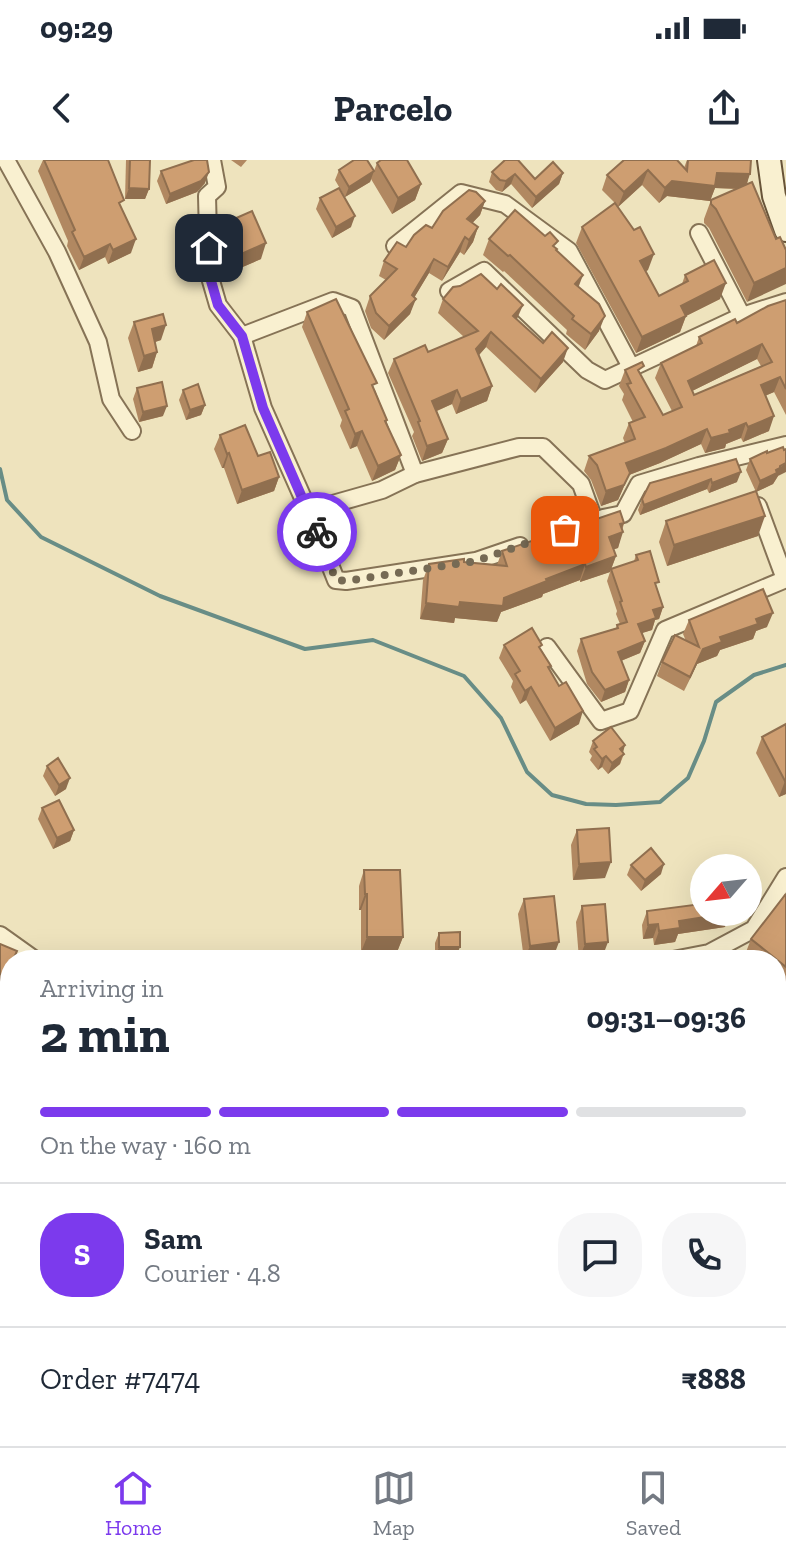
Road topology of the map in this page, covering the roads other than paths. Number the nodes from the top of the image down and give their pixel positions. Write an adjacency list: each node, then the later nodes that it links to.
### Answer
1 (6, 160): 12 (street)
2 (212, 160): 10 (street)
3 (769, 160): 4 (street)
4 (786, 230)
5 (699, 233): 9 (street)
6 (395, 246): 11 (street)
7 (449, 291): 11 (street)
8 (786, 302): 9 (street)
9 (742, 316): 11 (street)
10 (242, 336): 14 (street); 16 (street)
11 (631, 367)
12 (132, 431)
13 (786, 445): 14 (street)
14 (415, 474): 16 (street)
15 (758, 506): 18 (street)
16 (310, 514): 17 (street)
17 (535, 541)
18 (785, 579): 19 (street)
19 (547, 647)
20 (786, 877): 21 (street)
21 (780, 897): 24 (street)
22 (0, 935): 23 (street)
23 (21, 950)
24 (715, 950)

